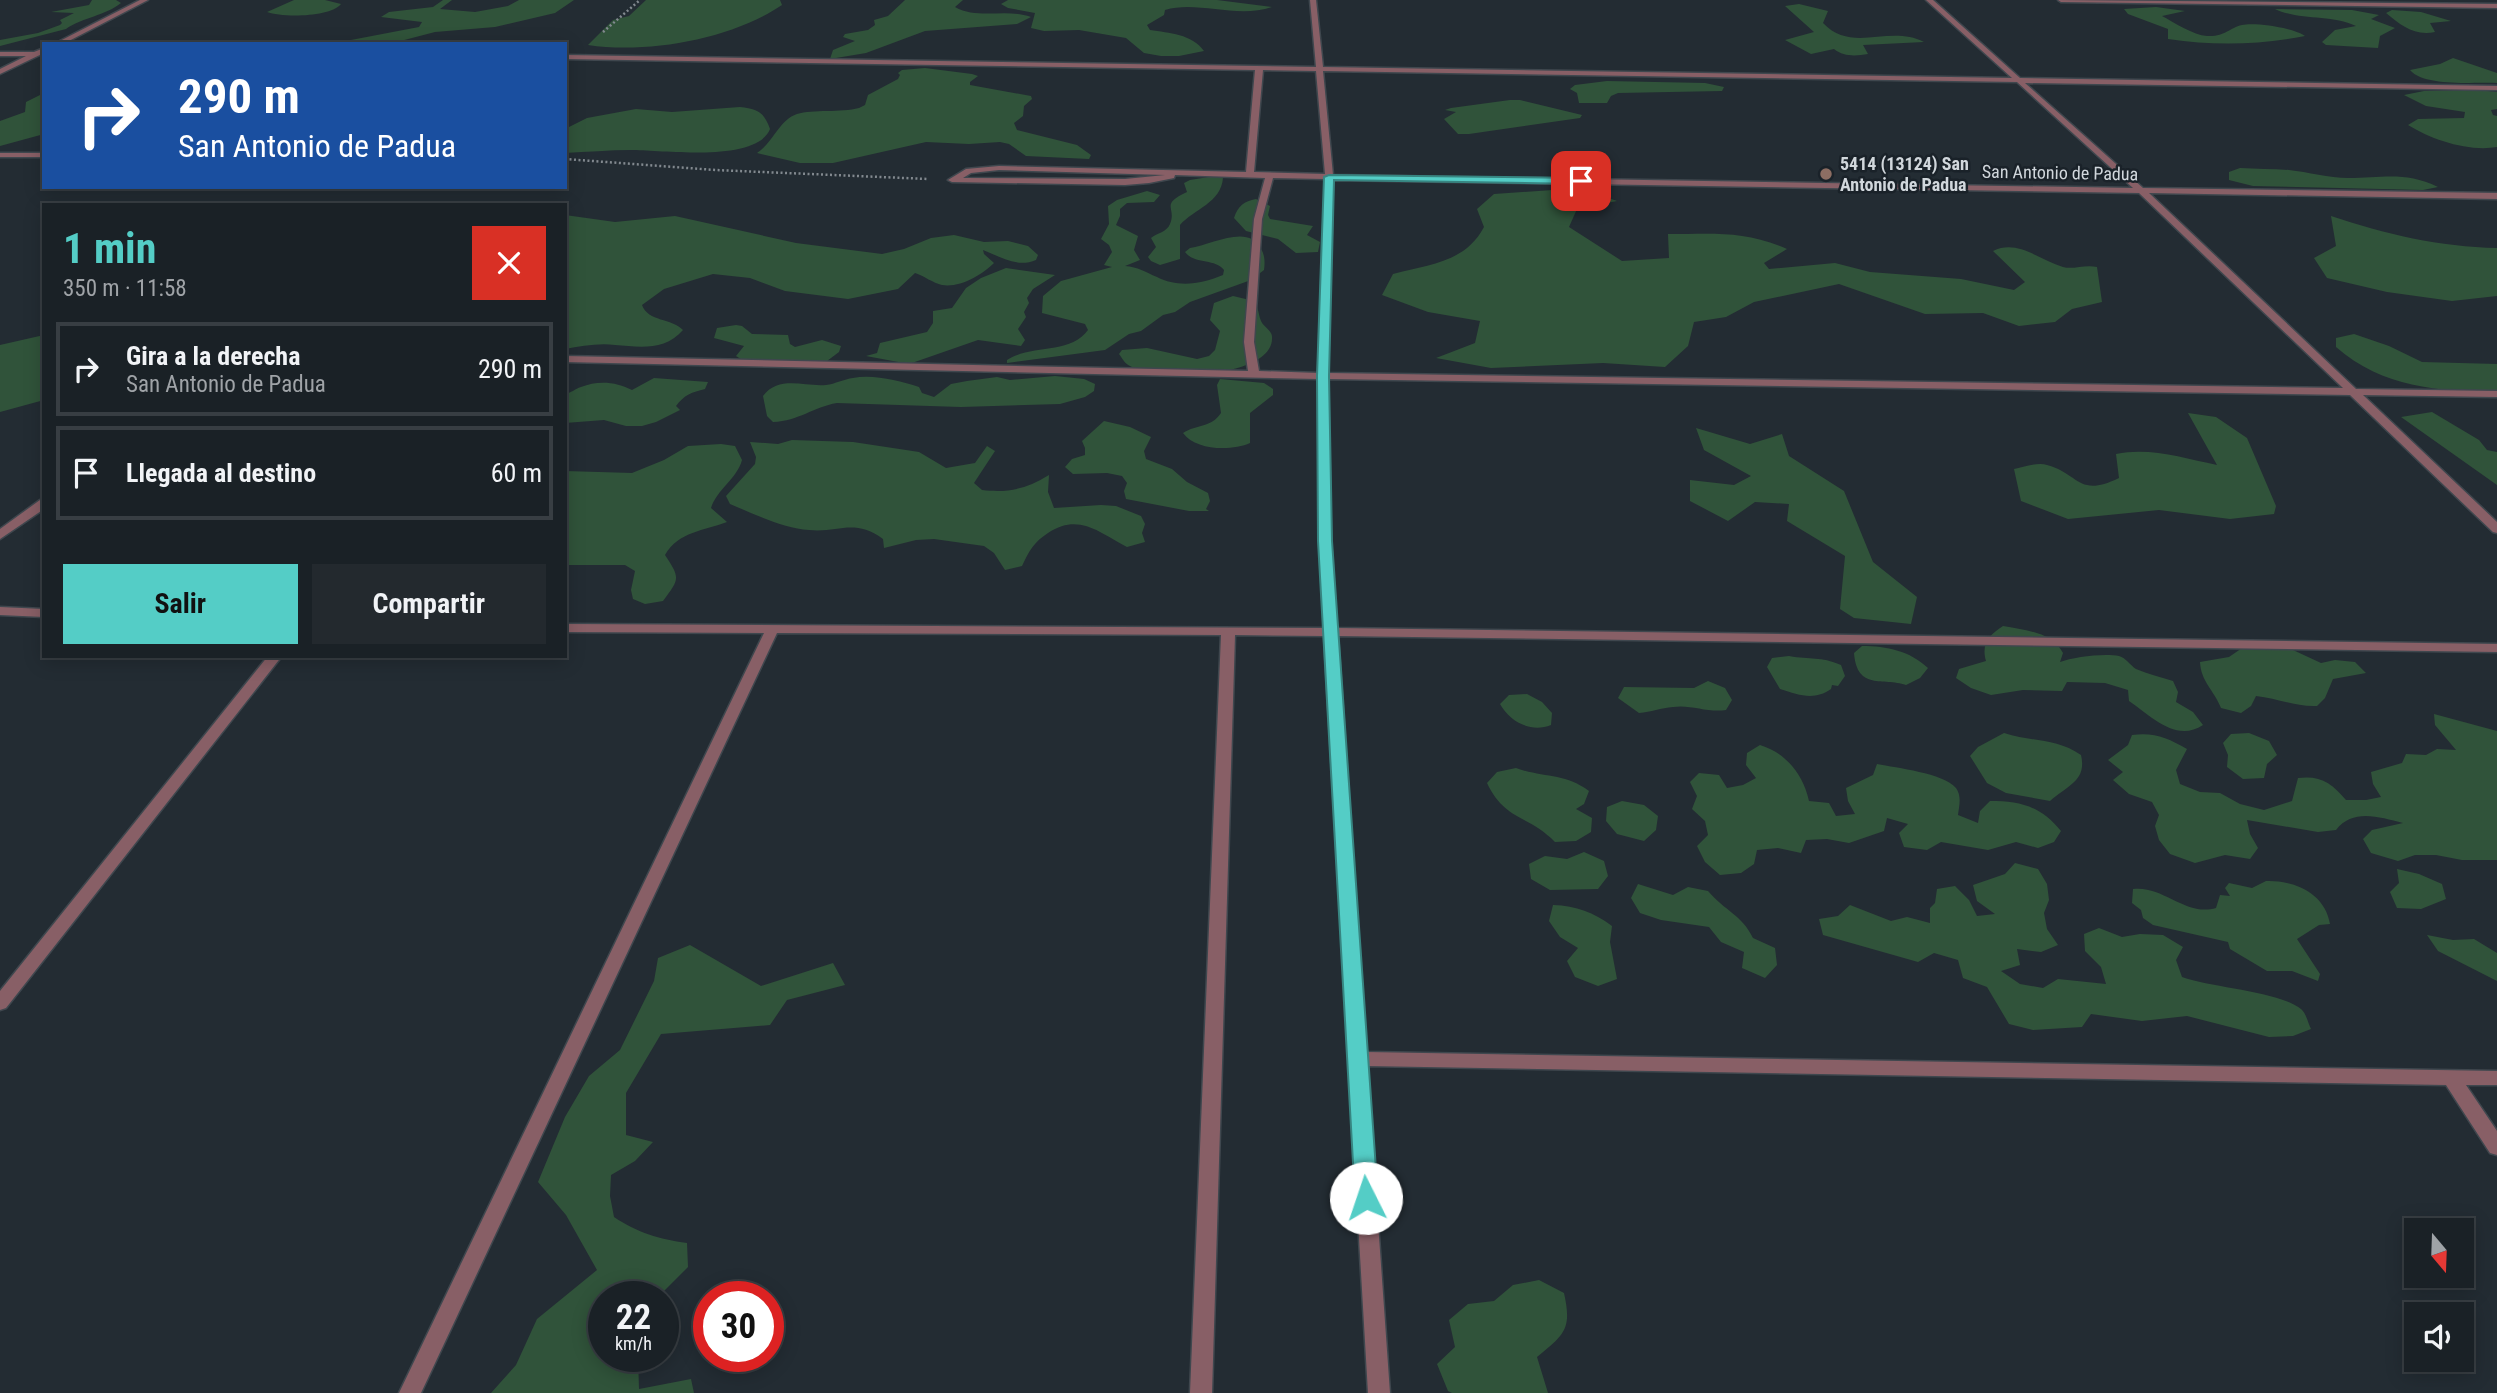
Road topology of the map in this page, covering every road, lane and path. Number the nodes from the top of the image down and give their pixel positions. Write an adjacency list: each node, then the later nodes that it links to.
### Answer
1 (145, 0): 10 (street)
2 (640, 0): 14 (path)
3 (1313, 0): 16 (street)
4 (1929, 0): 18 (street)
5 (2061, 0): 7 (street)
6 (2474, 0): 8 (street)
7 (2239, 1): 8 (street)
8 (2485, 6): 9 (street)
9 (2497, 6)
10 (61, 42)
11 (41, 53): 12 (street); 17 (street)
12 (0, 54)
13 (567, 57): 14 (street)
14 (575, 57): 15 (street)
15 (1259, 70): 16 (street); 24 (street)
16 (1318, 71): 18 (street); 26 (street)
17 (0, 72)
18 (2017, 81): 19 (street); 28 (street)
19 (2497, 88)
20 (0, 155): 21 (street)
21 (42, 155)
22 (567, 159): 27 (path)
23 (1184, 171): 24 (street, San Antonio de Padua); 27 (street); 27 (street, San Antonio de Padua)
24 (1250, 174): 25 (street, San Antonio de Padua)
25 (1270, 174): 26 (street, San Antonio de Padua); 31 (street)
26 (1329, 177): 28 (street, San Antonio de Padua); 32 (street)
27 (952, 180)
28 (2141, 190): 29 (street, San Antonio de Padua); 33 (street)
29 (2497, 196)
30 (567, 359): 31 (street)
31 (1254, 374): 32 (street)
32 (1323, 376): 33 (street); 43 (street)
33 (2354, 391): 34 (street); 36 (street)
34 (2497, 394)
35 (42, 504): 37 (street)
36 (2497, 529)
37 (0, 535)
38 (0, 611): 39 (street)
39 (42, 613)
40 (567, 628): 41 (street)
41 (772, 630): 42 (street); 51 (street)
42 (1228, 631): 43 (street); 52 (street)
43 (1331, 633): 44 (street); 47 (street)
44 (2497, 648)
45 (273, 658): 46 (street)
46 (0, 1003)
47 (1357, 1059): 48 (street); 53 (street)
48 (2450, 1076): 49 (street); 50 (street)
49 (2497, 1078)
50 (2497, 1147)
51 (410, 1393)
52 (1201, 1393)
53 (1379, 1393)

